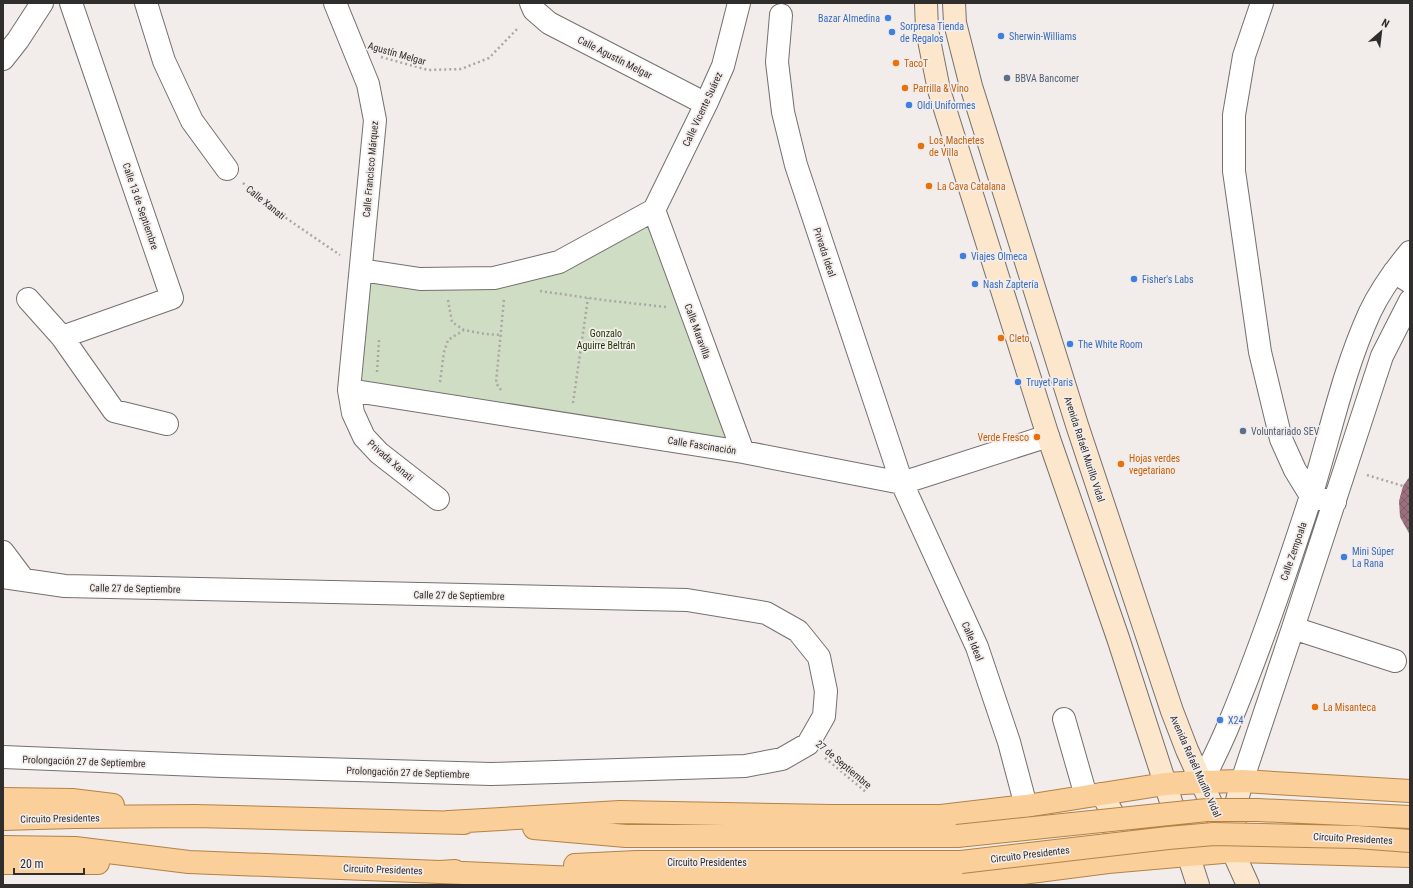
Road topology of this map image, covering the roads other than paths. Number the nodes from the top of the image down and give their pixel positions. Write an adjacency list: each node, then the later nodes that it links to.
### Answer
1 (42, 3): 11 (street)
2 (72, 3): 20 (street, Calle 13 de Septiembre)
3 (146, 3): 13 (street)
4 (335, 3): 16 (street, Calle Francisco Márquez)
5 (739, 3): 12 (street, Calle Vicente Suárez)
6 (926, 3): 23 (main road)
7 (954, 3): 33 (main road, Avenida Rafaél Murillo Vidal)
8 (1262, 3): 26 (street)
9 (533, 7): 12 (street, Calle Agustín Melgar)
10 (781, 15): 25 (street, Privada Ideal)
11 (3, 59)
12 (706, 104): 14 (street, Calle Vicente Suárez)
13 (227, 169)
14 (654, 210): 16 (street); 24 (street, Calle Maravilla)
15 (1410, 252): 17 (street, Calle Zempoala)
16 (361, 270): 21 (street)
17 (1402, 277): 26 (street, Calle Zempoala)
18 (28, 299): 20 (street)
19 (1410, 301): 28 (street)
20 (62, 337): 22 (street)
21 (349, 390): 24 (street, Calle Fascinación); 27 (street, Privada Xanati)
22 (167, 424)
23 (1048, 436): 25 (street, Calle Fascinación); 34 (main road)
24 (743, 452): 25 (street, Calle Fascinación)
25 (902, 483): 46 (street, Calle Ideal)
26 (1311, 496): 28 (street); 40 (street, Calle Zempoala)
27 (438, 499)
28 (1335, 502): 32 (street)
29 (3, 552): 31 (street)
30 (3, 577): 31 (street, Calle 27 de Septiembre)
31 (24, 580): 37 (street, Calle 27 de Septiembre)
32 (1293, 628): 35 (street); 39 (street)
33 (1146, 630): 34 (main road); 40 (main road, Avenida Rafaél Murillo Vidal)
34 (1118, 638): 41 (main road)
35 (1395, 661)
36 (1064, 719): 43 (street)
37 (808, 744): 38 (street, Prolongación 27 de Septiembre)
38 (3, 758)
39 (1242, 781): 40 (main road); 42 (main road); 53 (main road)
40 (1202, 782): 41 (main road); 53 (main road, Avenida Rafaél Murillo Vidal); 55 (main road, Calle Zempoala)
41 (1166, 784): 43 (main road); 55 (main road)
42 (1410, 791)
43 (1094, 795): 46 (main road); 57 (main road)
44 (1410, 795): 54 (main road)
45 (3, 799): 47 (main road)
46 (1026, 806): 50 (main road)
47 (195, 816): 49 (main road, Circuito Presidentes); 50 (main road, Circuito Presidentes)
48 (1410, 817): 50 (main road, Circuito Presidentes, bridge)
49 (3, 819)
50 (449, 822)
51 (1410, 840): 59 (main road, Circuito Presidentes, bridge)
52 (3, 847): 56 (main road, Circuito Presidentes)
53 (1234, 851): 54 (main road); 55 (main road); 61 (main road, Avenida Rafaél Murillo Vidal)
54 (1410, 854)
55 (1190, 856): 57 (main road); 60 (main road)
56 (189, 862): 58 (main road); 59 (main road, Circuito Presidentes)
57 (1108, 862): 59 (main road)
58 (3, 863)
59 (440, 872)
60 (1198, 885)
61 (1248, 885)

